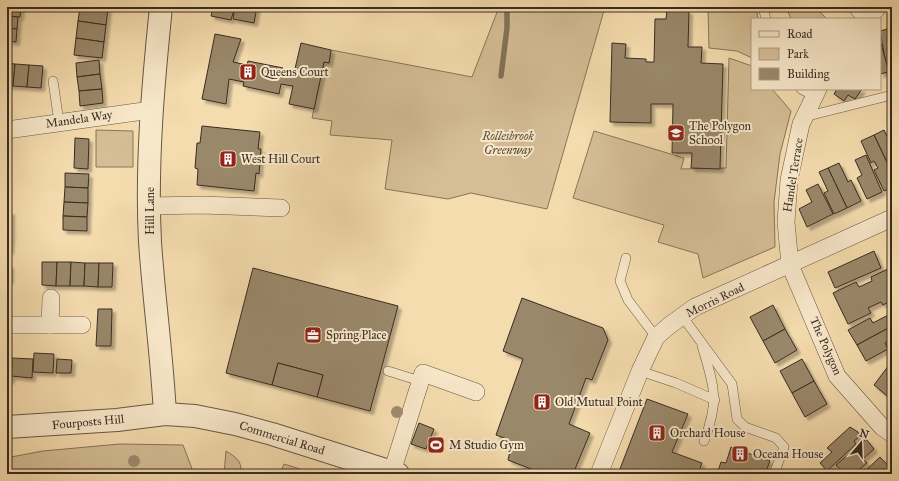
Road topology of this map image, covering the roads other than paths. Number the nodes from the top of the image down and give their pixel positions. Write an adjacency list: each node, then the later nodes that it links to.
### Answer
1 (161, 7): 11 (street, Hill Lane)
2 (763, 7): 5 (lane)
3 (852, 7): 6 (lane)
4 (878, 7): 7 (street)
5 (766, 18)
6 (861, 18)
7 (869, 18)
8 (53, 81): 13 (lane)
9 (811, 91): 12 (street, Handel Terrace)
10 (892, 96): 12 (lane)
11 (151, 110): 13 (street, Mandela Way); 15 (street, Hill Lane)
12 (804, 118): 19 (street, Handel Terrace)
13 (59, 122): 14 (street, Mandela Way)
14 (7, 130)
15 (150, 206): 16 (street); 32 (street, Hill Lane)
16 (281, 208)
17 (892, 218): 19 (street, Morris Road)
18 (626, 258): 25 (lane)
19 (790, 266): 21 (street, Morris Road); 34 (street, The Polygon)
20 (51, 298): 23 (street)
21 (682, 316): 25 (street, Morris Road); 26 (lane)
22 (7, 325): 23 (street)
23 (50, 325): 24 (street)
24 (82, 325)
25 (656, 337): 28 (street, Morris Road)
26 (701, 342): 31 (lane); 38 (lane)
27 (388, 371): 29 (lane)
28 (640, 371): 31 (lane); 37 (street, Morris Road)
29 (420, 381): 30 (street); 36 (street)
30 (476, 392)
31 (715, 400): 35 (lane)
32 (164, 414): 33 (street, Fourposts Hill); 36 (street, Commercial Road)
33 (8, 429)
34 (892, 434)
35 (704, 441)
36 (395, 473)
37 (599, 474)
38 (774, 474)

